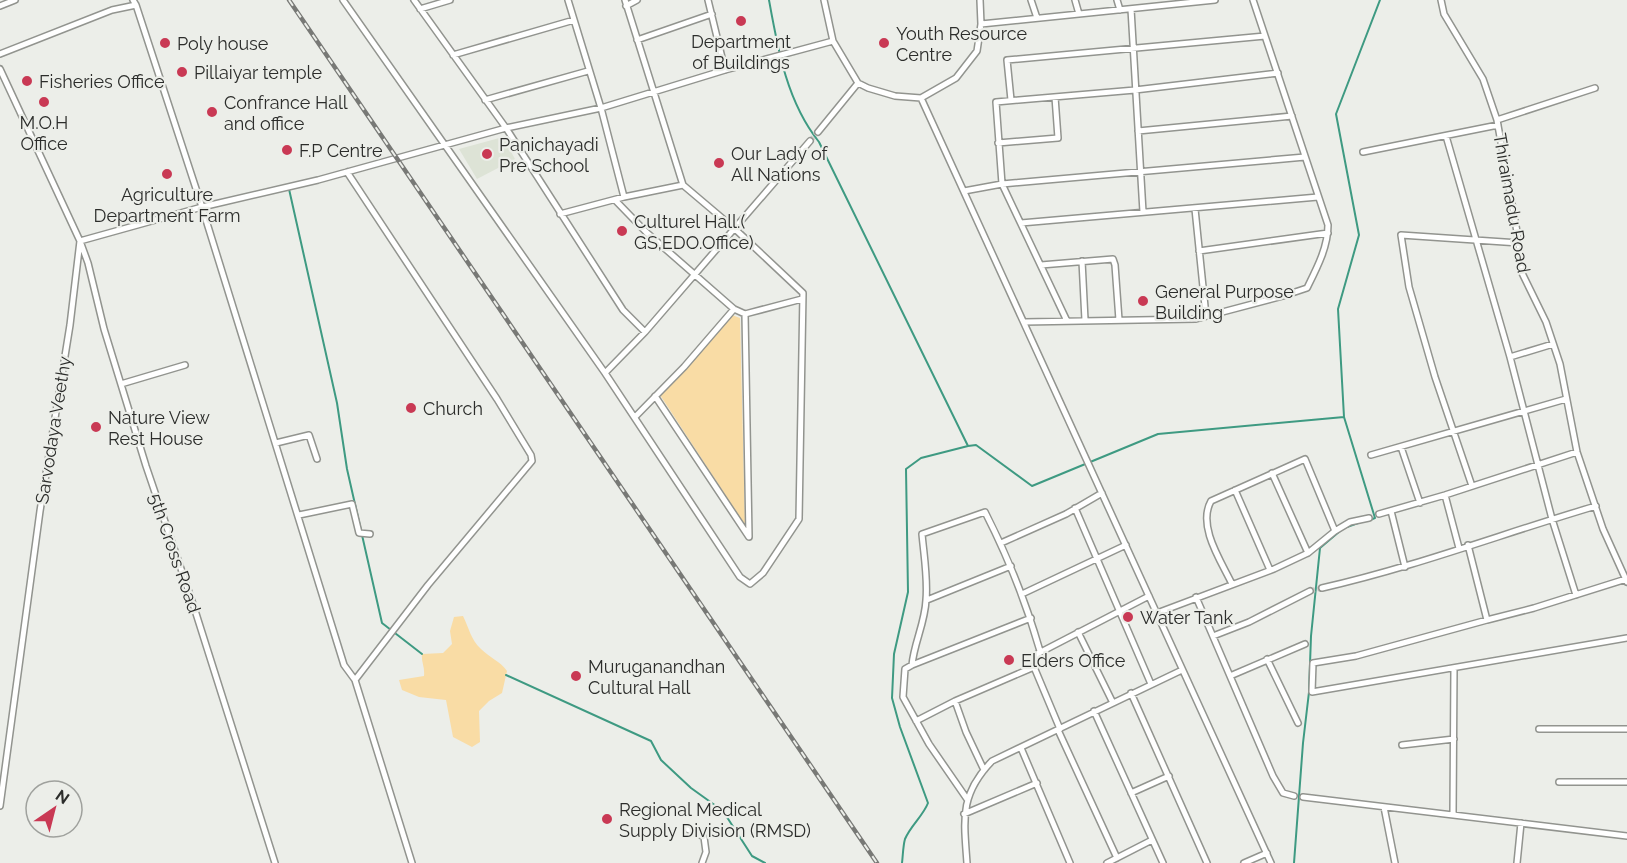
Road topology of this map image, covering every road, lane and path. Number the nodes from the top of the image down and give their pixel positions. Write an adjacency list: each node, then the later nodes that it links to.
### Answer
1 (15, 0): 20 (street)
2 (343, 0): 56 (street)
3 (414, 0): 21 (street)
4 (450, 0): 21 (street)
5 (568, 0): 27 (street)
6 (638, 0): 18 (street)
7 (708, 0): 25 (street)
8 (824, 0): 31 (street)
9 (980, 0): 28 (street)
10 (1031, 0): 26 (street)
11 (1075, 0): 24 (street)
12 (1117, 0): 23 (street)
13 (1215, 0): 16 (street)
14 (1253, 0): 29 (street)
15 (1441, 0): 49 (street, Thiraimadu Road)
16 (1204, 1): 19 (street)
17 (135, 2): 33 (street); 67 (street)
18 (626, 3): 30 (street)
19 (1159, 3): 22 (street)
20 (0, 6)
21 (420, 9): 34 (street)
22 (1131, 9): 23 (street); 32 (street)
23 (1120, 10): 24 (street)
24 (1079, 14): 26 (street)
25 (712, 15): 30 (street); 36 (street)
26 (1037, 18): 28 (street)
27 (574, 20): 34 (street); 37 (street)
28 (981, 24): 44 (street)
29 (1265, 36): 32 (street); 38 (street)
30 (637, 40): 42 (street)
31 (833, 41): 36 (street); 39 (street)
32 (1133, 49): 41 (street); 46 (street)
33 (0, 54)
34 (453, 55): 45 (street)
35 (0, 69): 75 (street)
36 (725, 70): 42 (street)
37 (588, 71): 45 (street); 47 (street)
38 (1278, 73): 41 (street); 48 (street)
39 (858, 83): 44 (street); 52 (street)
40 (1595, 87): 49 (street)
41 (1135, 90): 43 (street); 51 (street)
42 (653, 93): 47 (street); 62 (street)
43 (1054, 97): 46 (street); 55 (street)
44 (921, 99): 63 (street)
45 (485, 100): 50 (street)
46 (1011, 100): 55 (street)
47 (601, 108): 50 (street); 64 (street)
48 (1292, 116): 51 (street); 58 (street)
49 (1498, 123): 53 (street); 76 (street, Thiraimadu Road)
50 (506, 128): 56 (street); 70 (street)
51 (1138, 131): 59 (street)
52 (818, 132)
53 (1446, 136): 57 (street); 74 (street)
54 (810, 141): 72 (street)
55 (998, 143): 61 (street)
56 (445, 145): 60 (street); 93 (street)
57 (1363, 152)
58 (1305, 157): 59 (street); 65 (street)
59 (1140, 171): 61 (street); 69 (street)
60 (347, 172): 67 (street); 154 (street)
61 (1002, 184): 63 (street); 71 (street)
62 (683, 185): 64 (street); 72 (street)
63 (964, 190): 88 (street)
64 (624, 197): 66 (street)
65 (1318, 198): 68 (street); 73 (street)
66 (615, 200): 70 (street); 80 (street)
67 (202, 207): 75 (street); 100 (street)
68 (1196, 209): 69 (street); 77 (street)
69 (1143, 212): 71 (street)
70 (560, 214): 89 (street)
71 (1021, 223): 79 (street)
72 (735, 229): 80 (street); 81 (street)
73 (1328, 233): 77 (street); 84 (street)
74 (1475, 240): 76 (street); 91 (street); 99 (street)
75 (80, 241): 94 (street, 5th Cross Road); 177 (street, Sarvodaya Veethy)
76 (1519, 243): 90 (street, Thiraimadu Road)
77 (1199, 251): 84 (street)
78 (1082, 261): 79 (street); 85 (street); 86 (street)
79 (1041, 265): 87 (street)
80 (695, 275): 82 (street); 89 (street)
81 (802, 299): 83 (street); 98 (street)
82 (734, 309): 83 (street); 95 (street)
83 (745, 314): 95 (street)
84 (1206, 316): 86 (street)
85 (1085, 320): 86 (street); 87 (street)
86 (1119, 320)
87 (1067, 321): 88 (street)
88 (1024, 322): 109 (street)
89 (645, 332): 93 (street)
90 (1553, 344): 91 (street); 96 (street, Thiraimadu Road)
91 (1510, 357): 97 (street)
92 (184, 365): 94 (street)
93 (605, 373): 98 (street)
94 (121, 384): 188 (street, 5th Cross Road)
95 (655, 396): 98 (street)
96 (1566, 399): 97 (street); 102 (street, Thiraimadu Road)
97 (1523, 411): 99 (street); 105 (street)
98 (635, 417)
99 (1454, 433): 101 (street); 107 (street)
100 (276, 443): 104 (street); 116 (street)
101 (1401, 447): 103 (street); 111 (street)
102 (1577, 452): 105 (street); 112 (street, Thiraimadu Road)
103 (1371, 455)
104 (317, 459)
105 (1537, 465): 107 (street); 118 (street)
106 (1272, 473): 108 (street); 119 (street); 125 (street)
107 (1472, 486): 110 (street)
108 (1234, 490): 129 (street); 131 (street)
109 (1102, 493): 113 (street); 122 (street)
110 (1445, 495): 111 (street); 124 (street)
111 (1420, 503): 114 (street)
112 (1596, 506): 118 (street); 130 (street, Thiraimadu Road)
113 (1075, 508): 121 (street); 126 (street)
114 (1390, 511): 115 (street); 128 (street)
115 (1379, 514)
116 (298, 515): 120 (street); 154 (street)
117 (1368, 518): 119 (street)
118 (1552, 519): 123 (street); 135 (street)
119 (1335, 531): 125 (street)
120 (370, 534)
121 (1001, 543): 127 (street); 138 (street)
122 (1126, 545): 126 (street); 136 (street)
123 (1468, 545): 124 (street); 142 (street)
124 (1458, 548): 128 (street)
125 (1308, 553): 129 (street)
126 (1096, 560): 134 (street); 139 (street)
127 (1011, 566): 134 (street); 138 (street)
128 (1405, 567): 132 (street)
129 (1270, 570): 131 (street)
130 (1626, 580): 135 (street)
131 (1232, 584): 137 (street)
132 (1322, 588)
133 (1310, 591): 144 (street)
134 (1022, 594): 141 (street)
135 (1576, 595): 142 (street)
136 (1149, 596): 139 (street); 140 (street)
137 (1196, 597): 140 (street); 144 (street)
138 (927, 600): 149 (street)
139 (1119, 612): 143 (street); 155 (street)
140 (1157, 613): 152 (street)
141 (1030, 618): 147 (street); 149 (street)
142 (1487, 620): 151 (street)
143 (1078, 632): 147 (street); 158 (street)
144 (1213, 636): 153 (street)
145 (1627, 638): 151 (street)
146 (1305, 644): 148 (street)
147 (1040, 651): 150 (street)
148 (1267, 659): 153 (street); 161 (street)
149 (912, 665): 160 (street)
150 (1034, 667): 157 (street); 164 (street)
151 (1454, 668): 165 (street)
152 (1182, 670): 155 (street); 185 (street)
153 (1230, 676): 174 (street)
154 (355, 680): 187 (street)
155 (1151, 684): 156 (street)
156 (1131, 693): 158 (street); 169 (street)
157 (954, 701): 160 (street); 168 (street)
158 (1113, 703): 159 (street)
159 (1094, 711): 164 (street); 173 (street)
160 (916, 722): 176 (street)
161 (1298, 723)
162 (1539, 729): 163 (street)
163 (1627, 729)
164 (1059, 730): 167 (street); 186 (street)
165 (1454, 739): 166 (street); 180 (street)
166 (1402, 745)
167 (1021, 748): 168 (street); 172 (street)
168 (984, 770): 176 (street)
169 (1169, 776): 173 (street); 194 (street)
170 (1558, 782): 171 (street)
171 (1627, 782)
172 (1037, 783): 179 (street); 191 (street)
173 (1131, 794): 184 (street)
174 (1294, 796)
175 (1304, 797): 178 (street)
176 (967, 799): 179 (street)
177 (0, 806)
178 (1384, 807): 180 (street); 197 (street)
179 (964, 814): 190 (street)
180 (1453, 814): 181 (street)
181 (1521, 823): 183 (street); 198 (street)
182 (687, 829): 189 (street)
183 (1627, 836)
184 (1152, 840): 186 (street); 193 (street)
185 (1267, 853): 195 (street); 196 (street)
186 (1117, 858): 192 (street)
187 (414, 862)
188 (275, 863)
189 (702, 863)
190 (967, 863)
191 (1071, 863)
192 (1107, 863)
193 (1163, 863)
194 (1208, 863)
195 (1244, 863)
196 (1271, 863)
197 (1395, 863)
198 (1517, 863)

